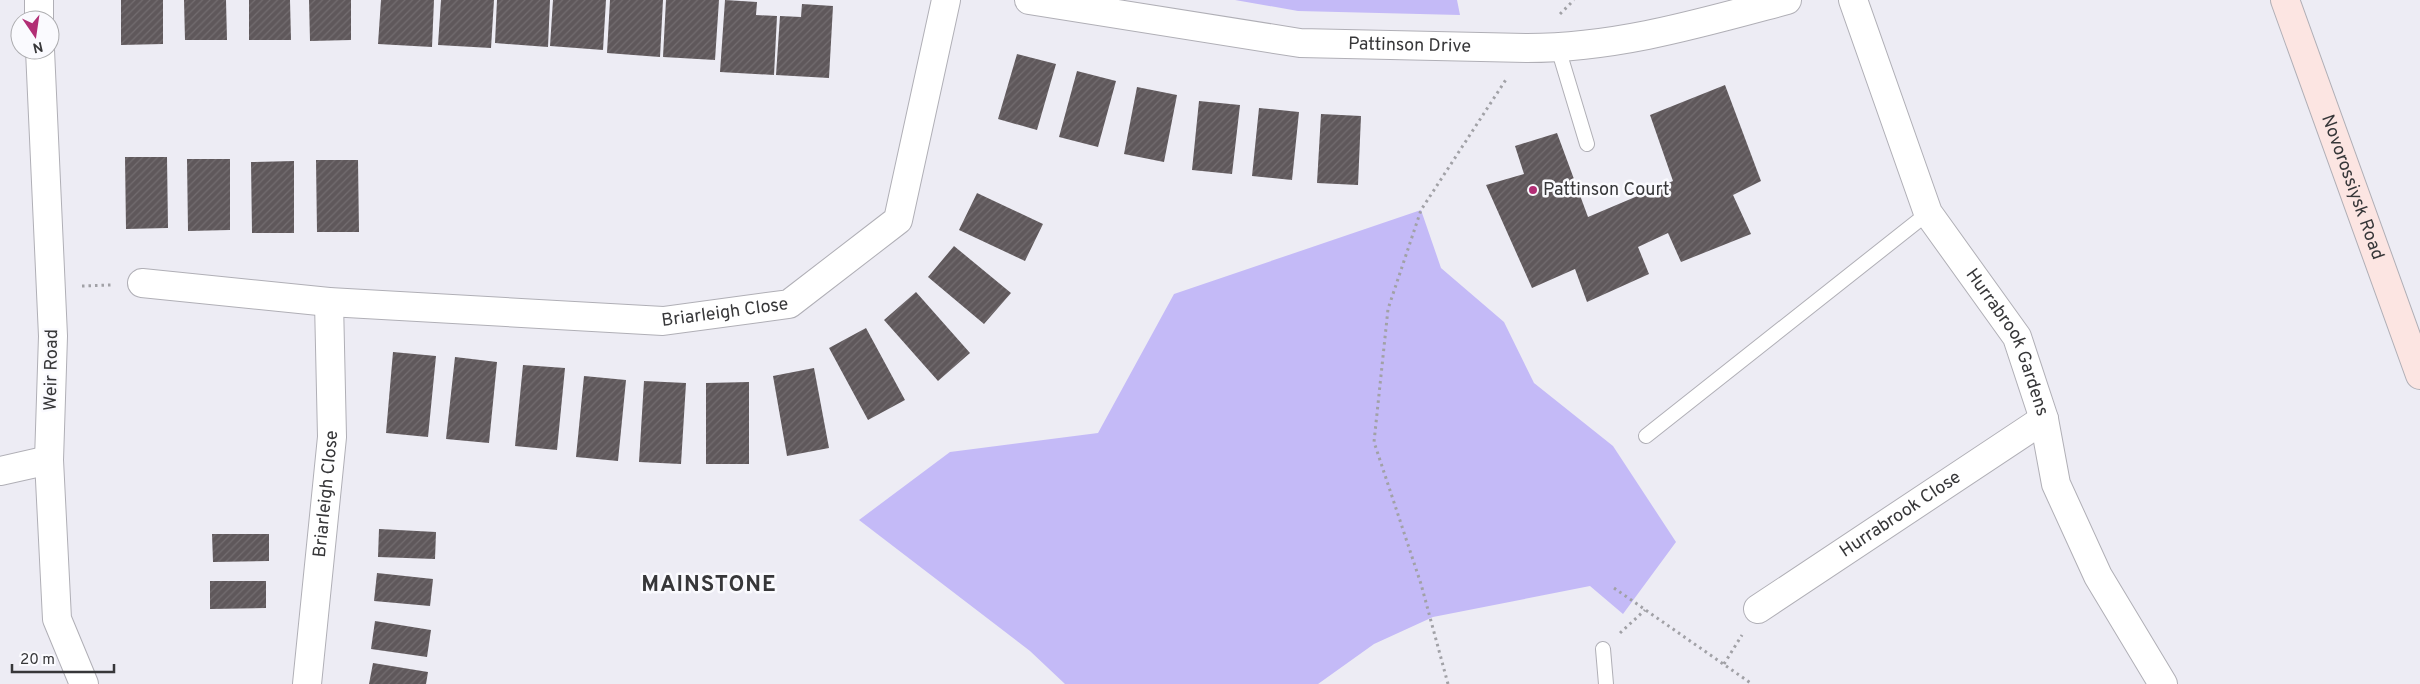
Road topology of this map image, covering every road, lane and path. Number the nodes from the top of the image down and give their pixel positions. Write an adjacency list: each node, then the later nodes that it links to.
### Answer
1 (946, 0): 13 (street, Briarleigh Close)
2 (1029, 0): 6 (street, Pattinson Drive)
3 (1787, 0): 7 (street, Pattinson Drive)
4 (1853, 0): 10 (street, Hurrabrook Gardens)
5 (2284, 0): 14 (main road, Novorossiysk Road)
6 (1527, 48): 7 (street, Pattinson Drive); 25 (path)
7 (1558, 48): 9 (lane)
8 (41, 60): 12 (street, Weir Road)
9 (1587, 144)
10 (1928, 213): 15 (street, Hurrabrook Gardens); 16 (lane)
11 (142, 283): 12 (path); 13 (street, Briarleigh Close)
12 (52, 288): 17 (street, Weir Road)
13 (329, 302): 24 (street, Briarleigh Close)
14 (2420, 375)
15 (2044, 419): 20 (street, Hurrabrook Close); 28 (street, Hurrabrook Gardens)
16 (1646, 436)
17 (49, 460): 18 (street); 23 (street, Weir Road)
18 (0, 471)
19 (1614, 588): 21 (path)
20 (1758, 609)
21 (1645, 610): 22 (path); 27 (path)
22 (1603, 649): 26 (lane)
23 (84, 684)
24 (307, 684)
25 (1448, 684)
26 (1606, 684)
27 (1752, 684)
28 (2163, 684)

